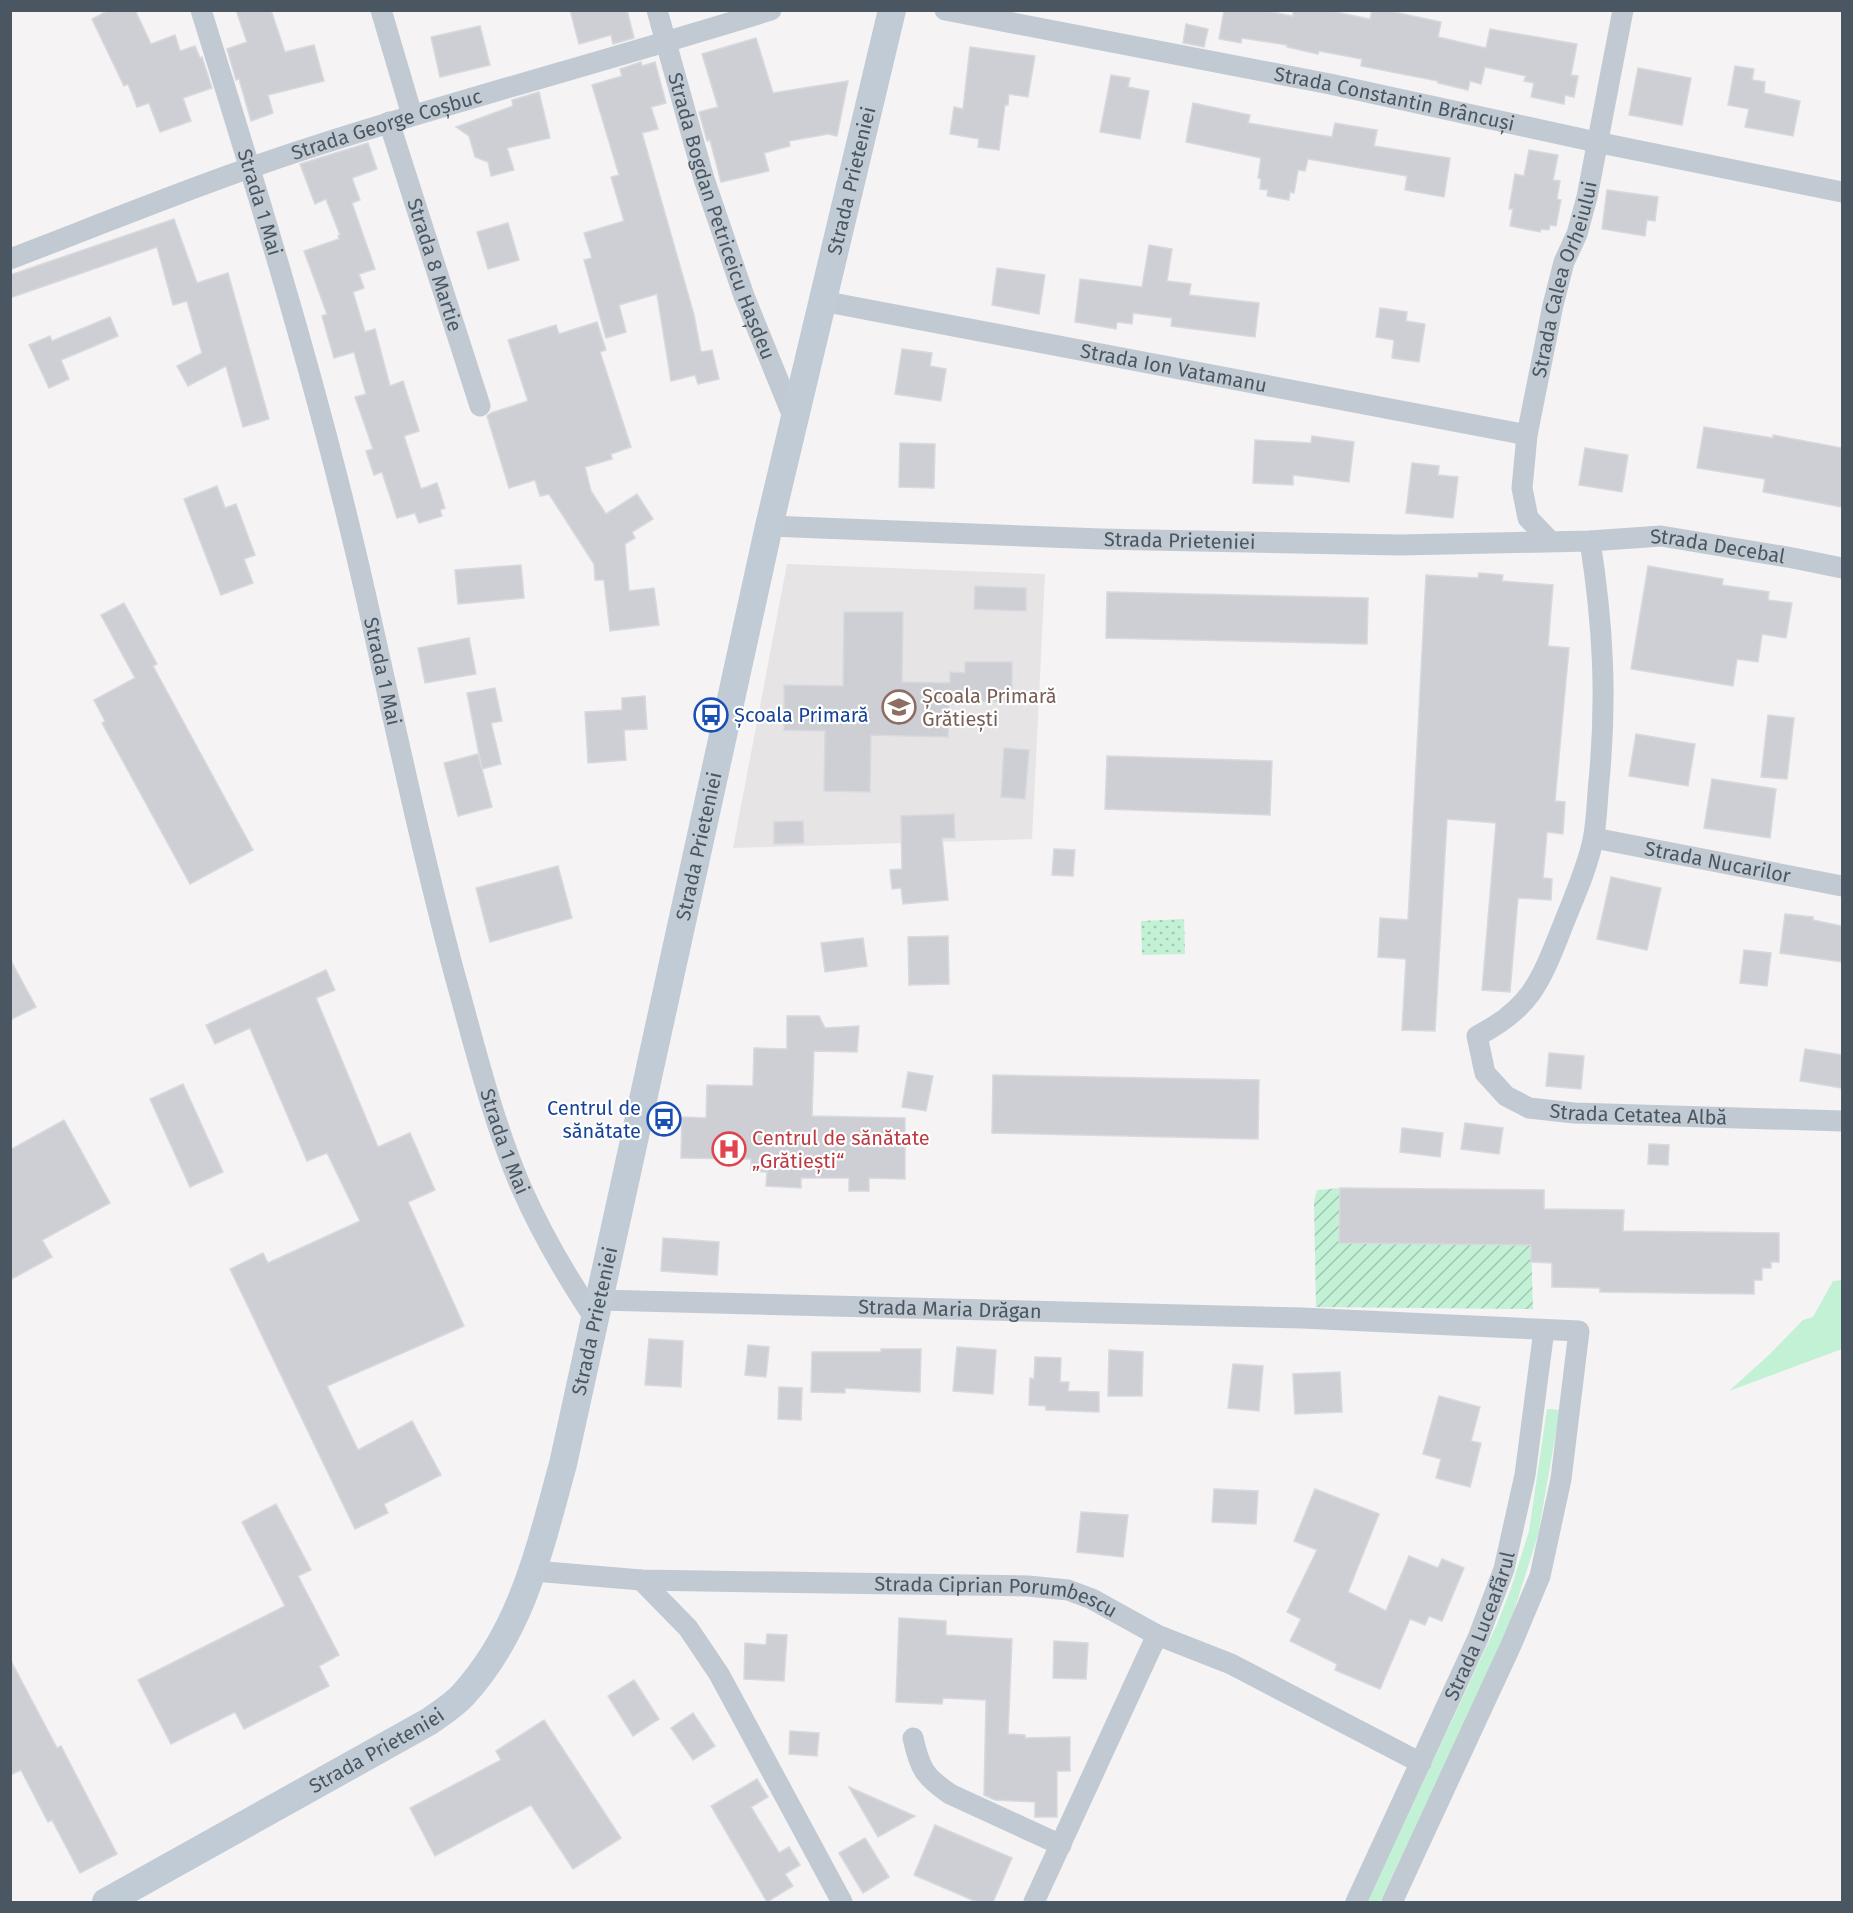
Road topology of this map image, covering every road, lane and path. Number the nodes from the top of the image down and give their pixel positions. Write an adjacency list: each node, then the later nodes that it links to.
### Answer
1 (201, 10): 12 (street, Strada 1 Mai)
2 (381, 10): 9 (street)
3 (657, 10): 8 (street, Strada Bogdan Petriceicu Hașdeu)
4 (771, 10): 8 (street, Strada George Coșbuc)
5 (892, 10): 15 (street, Strada Prieteniei)
6 (945, 10): 11 (street, Strada Constantin Brâncuși)
7 (1623, 10): 11 (street, Strada Calea Orheiului)
8 (666, 43): 9 (street, Strada George Coșbuc); 17 (street, Strada Bogdan Petriceicu Hașdeu)
9 (412, 115): 10 (street, Strada George Coșbuc)
10 (388, 122): 12 (street, Strada George Coșbuc); 16 (street, Strada 8 Martie)
11 (1596, 142): 13 (street, Strada Constantin Brâncuși); 18 (street, Strada Calea Orheiului)
12 (250, 168): 14 (street, Strada George Coșbuc); 26 (street, Strada 1 Mai)
13 (1842, 192)
14 (10, 259)
15 (822, 301): 17 (street, Strada Prieteniei); 18 (street, Strada Ion Vatamanu)
16 (480, 406)
17 (794, 419): 19 (street, Strada Prieteniei)
18 (1527, 435): 20 (street, Strada Calea Orheiului)
19 (769, 526): 20 (street, Strada Prieteniei); 26 (street, Strada Prieteniei)
20 (1550, 541): 21 (street, Strada Prieteniei)
21 (1590, 541): 22 (street, Strada Decebal); 23 (street)
22 (1842, 568)
23 (1594, 838): 24 (street, Strada Nucarilor); 25 (street, Strada Cetatea Albă)
24 (1842, 885)
25 (1842, 1121)
26 (597, 1309): 27 (street, Strada Maria Drăgan); 29 (street, Strada Prieteniei)
27 (1544, 1330): 28 (street, Strada Maria Drăgan); 33 (street, Strada Luceafărul)
28 (1579, 1331): 39 (street, Strada Luceafărul)
29 (534, 1571): 30 (street, Strada Ciprian Porumbescu); 35 (street, Strada Prieteniei)
30 (641, 1580): 31 (street, Strada Ciprian Porumbescu); 36 (street)
31 (1157, 1635): 33 (street, Strada Ciprian Porumbescu); 34 (street)
32 (913, 1738): 34 (street)
33 (1421, 1763): 38 (street, Strada Luceafărul)
34 (1060, 1845): 37 (street)
35 (106, 1902)
36 (842, 1902)
37 (1034, 1902)
38 (1356, 1902)
39 (1392, 1902)

